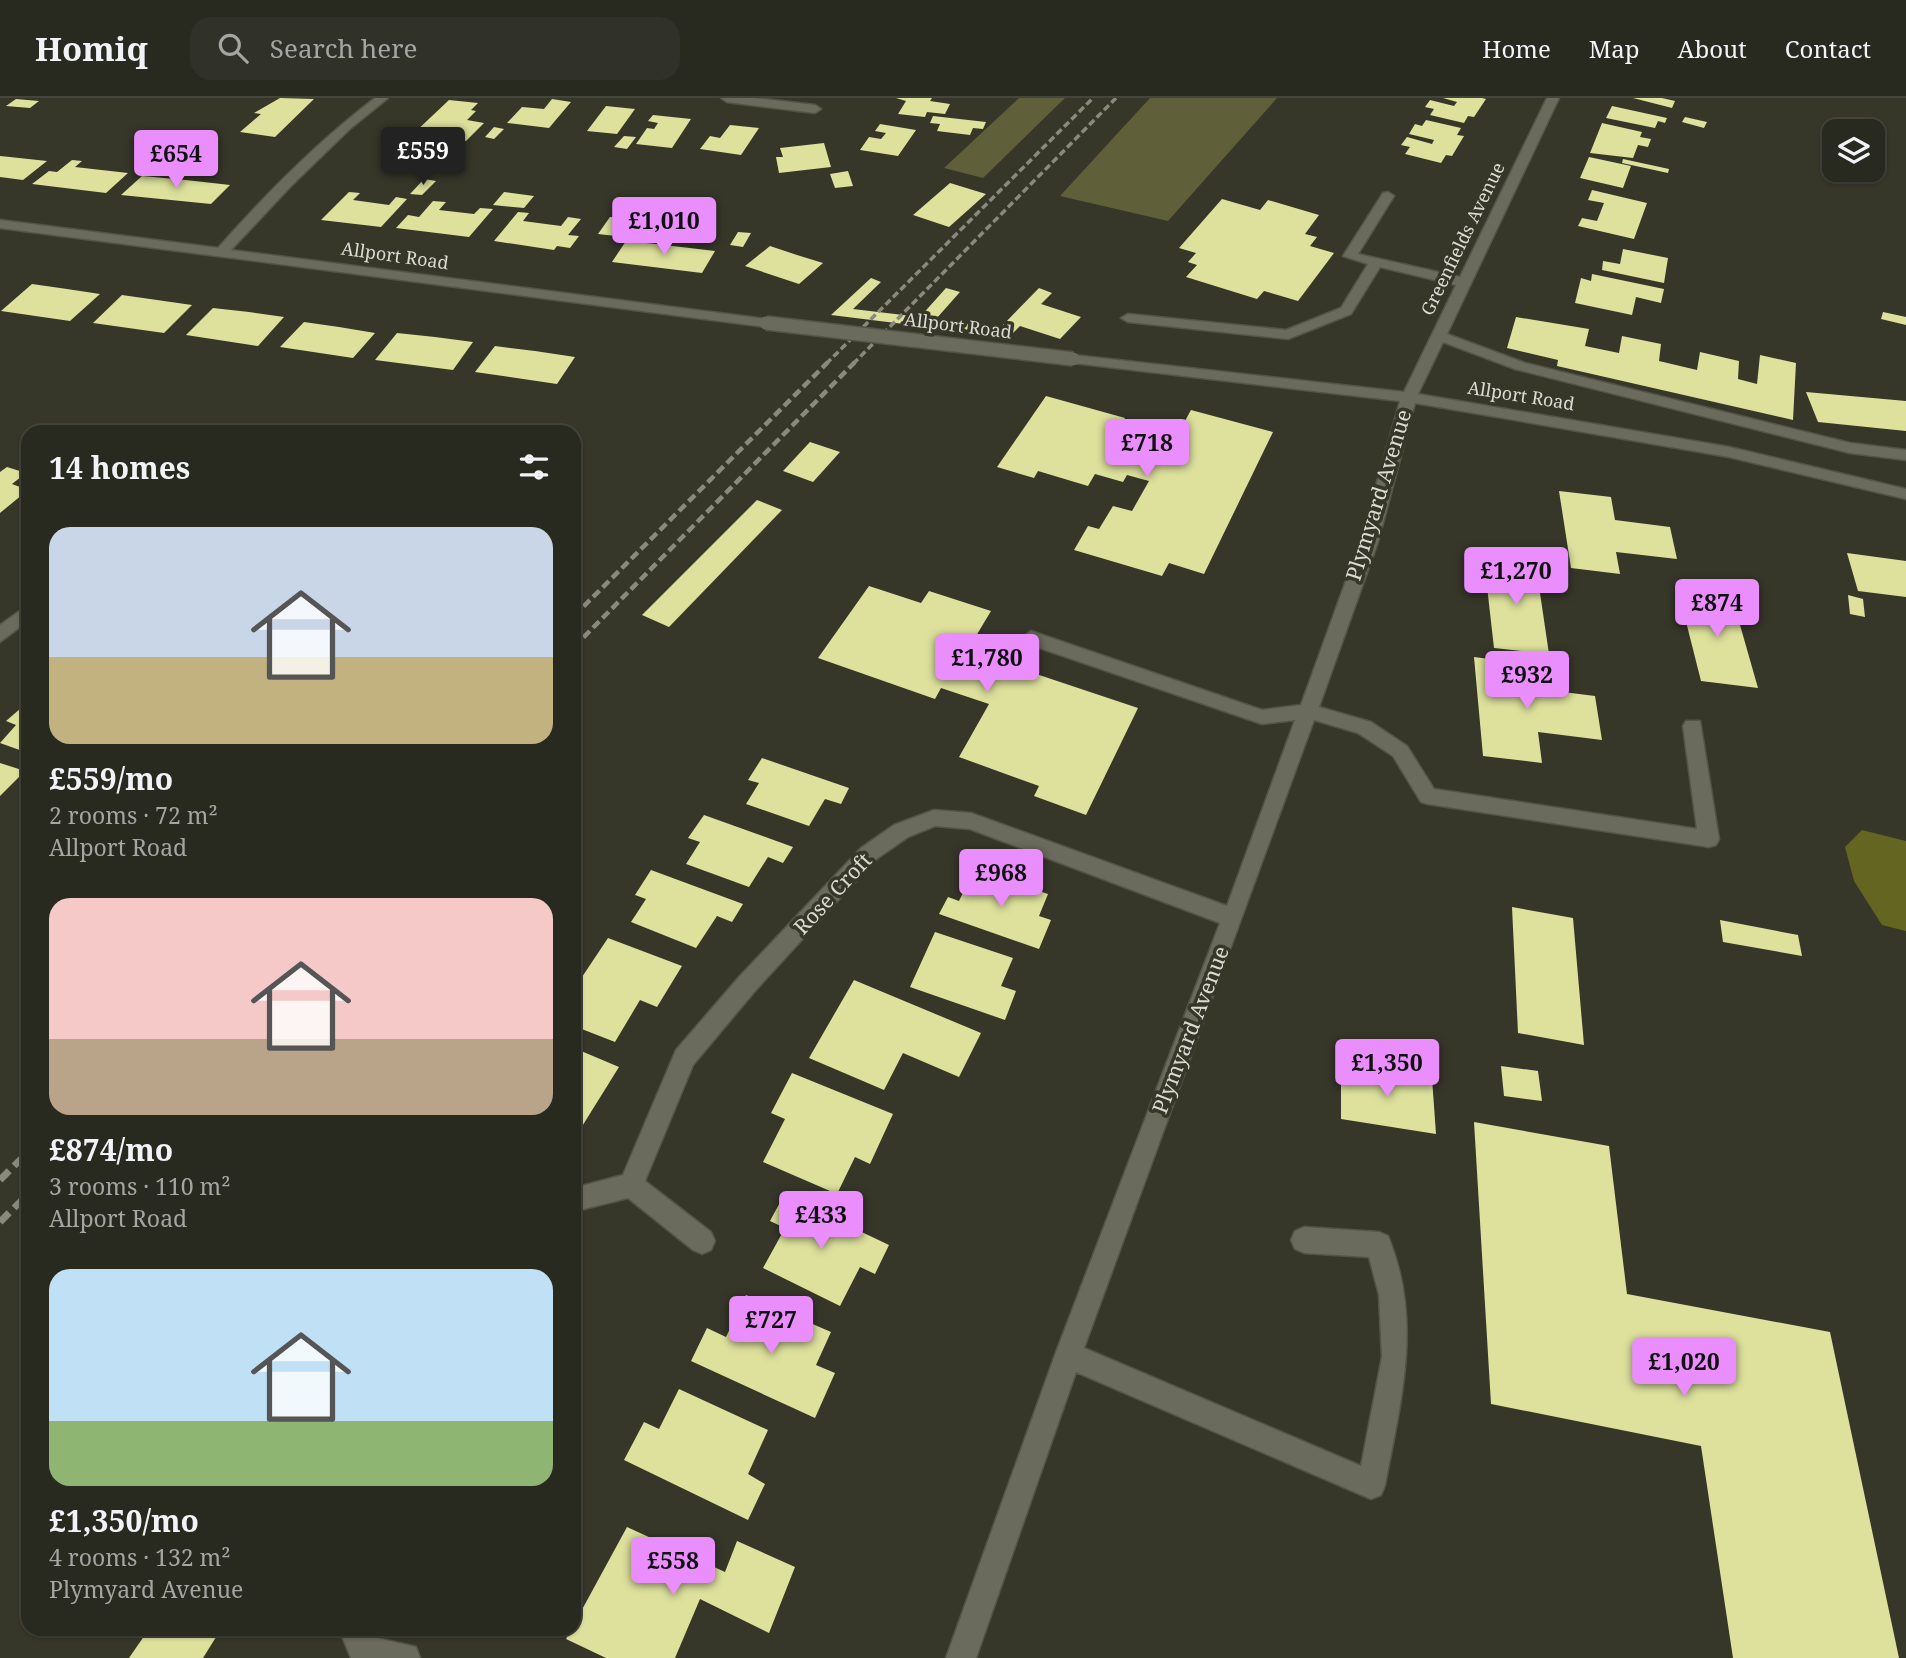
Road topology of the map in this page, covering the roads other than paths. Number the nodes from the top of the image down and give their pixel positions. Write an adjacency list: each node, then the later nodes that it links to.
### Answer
1 (382, 98): 7 (street)
2 (727, 98): 4 (street)
3 (1553, 98): 9 (street, Greenfields Avenue)
4 (815, 109)
5 (1388, 196): 8 (street)
6 (0, 224): 7 (street, Allport Road)
7 (223, 250): 12 (street, Allport Road, bridge)
8 (1376, 262): 9 (street); 10 (street)
9 (1463, 282): 11 (street, Greenfields Avenue)
10 (1128, 318)
11 (1437, 335): 12 (street, Greenfields Avenue); 13 (street)
12 (1409, 397): 14 (street, Allport Road); 18 (street, Plymyard Avenue)
13 (1906, 455)
14 (1906, 494)
15 (21, 617): 16 (street)
16 (0, 635)
17 (1031, 638): 18 (street)
18 (1307, 711): 19 (street); 20 (street, Plymyard Avenue)
19 (1693, 726)
20 (1233, 918): 21 (street, Rose Croft); 25 (street, Plymyard Avenue)
21 (631, 1185): 22 (street); 24 (street)
22 (581, 1198)
23 (1304, 1240): 25 (street)
24 (702, 1241)
25 (1069, 1355): 28 (street, Plymyard Avenue)
26 (358, 1646): 27 (street)
27 (405, 1658)
28 (961, 1658)

